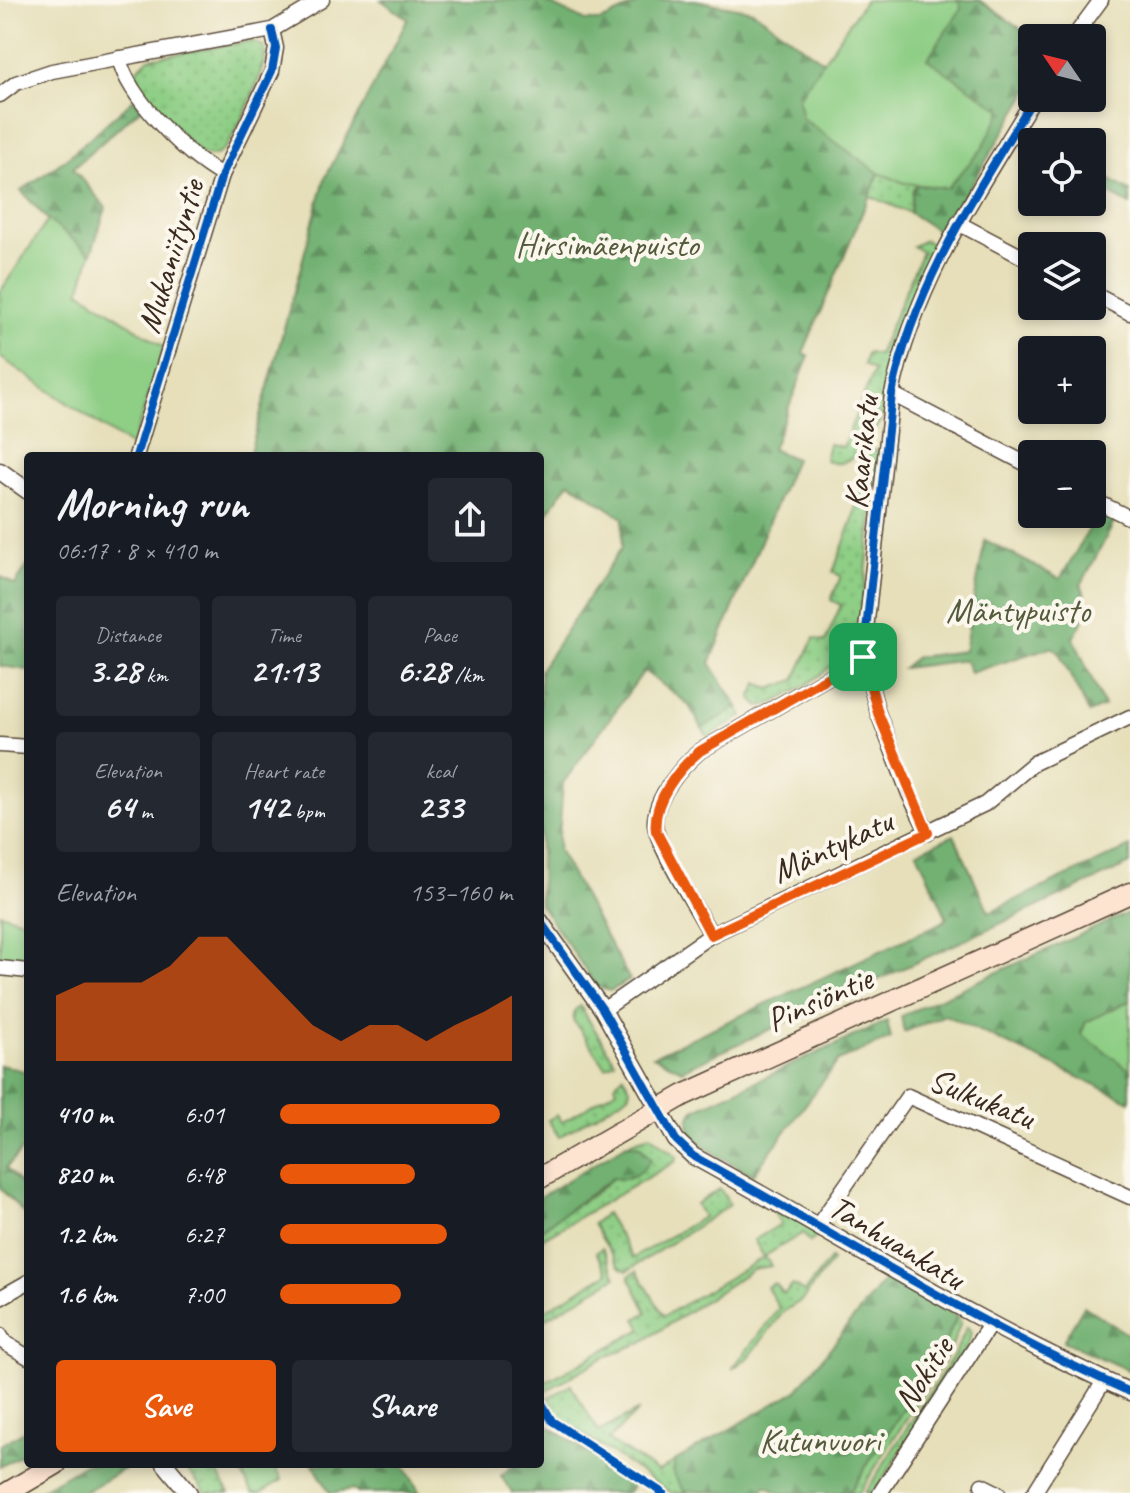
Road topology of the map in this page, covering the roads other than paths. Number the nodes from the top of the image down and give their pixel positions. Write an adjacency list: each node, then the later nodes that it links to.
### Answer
1 (322, 0): 4 (street)
2 (1101, 0): 3 (street)
3 (1083, 24)
4 (272, 30): 5 (street); 8 (street, Mukaniityntie)
5 (119, 58): 6 (street); 8 (street)
6 (0, 95)
7 (1025, 112): 9 (street, Kaarikatu)
8 (222, 175): 14 (street, Mukaniityntie)
9 (958, 223): 10 (street); 13 (street, Kaarikatu)
10 (1018, 255)
11 (1106, 300): 12 (street)
12 (1130, 313)
13 (892, 394): 15 (street); 20 (street, Kaarikatu)
14 (137, 452)
15 (1018, 460)
16 (0, 471): 17 (street)
17 (24, 488)
18 (1106, 506): 19 (street)
19 (1130, 518)
20 (863, 657): 24 (street, Kaarikatu); 27 (street)
21 (1130, 717): 24 (street, Mäntykatu)
22 (0, 745): 23 (street)
23 (24, 747)
24 (928, 833): 27 (street, Mäntykatu)
25 (1130, 893): 31 (main road, Pinsiöntie)
26 (544, 927): 30 (street, Tanhuankatu)
27 (711, 935): 30 (street, Mäntykatu)
28 (0, 968): 29 (street)
29 (24, 971)
30 (603, 1010): 31 (street, Tanhuankatu)
31 (659, 1108): 32 (main road, Pinsiöntie); 34 (street, Tanhuankatu)
32 (544, 1176)
33 (1130, 1197): 34 (street, Sulkukatu)
34 (818, 1225): 37 (street, Tanhuankatu)
35 (24, 1284): 36 (street)
36 (0, 1298)
37 (989, 1326): 40 (street, Tanhuankatu); 47 (street, Nokitie)
38 (2, 1341): 39 (street)
39 (24, 1355)
40 (1104, 1381): 41 (street, Tanhuankatu); 49 (street)
41 (1130, 1392)
42 (49, 1468): 45 (main road)
43 (168, 1468): 46 (street)
44 (982, 1485): 48 (street)
45 (7, 1493)
46 (189, 1493)
47 (880, 1493)
48 (998, 1493)
49 (1034, 1493)

